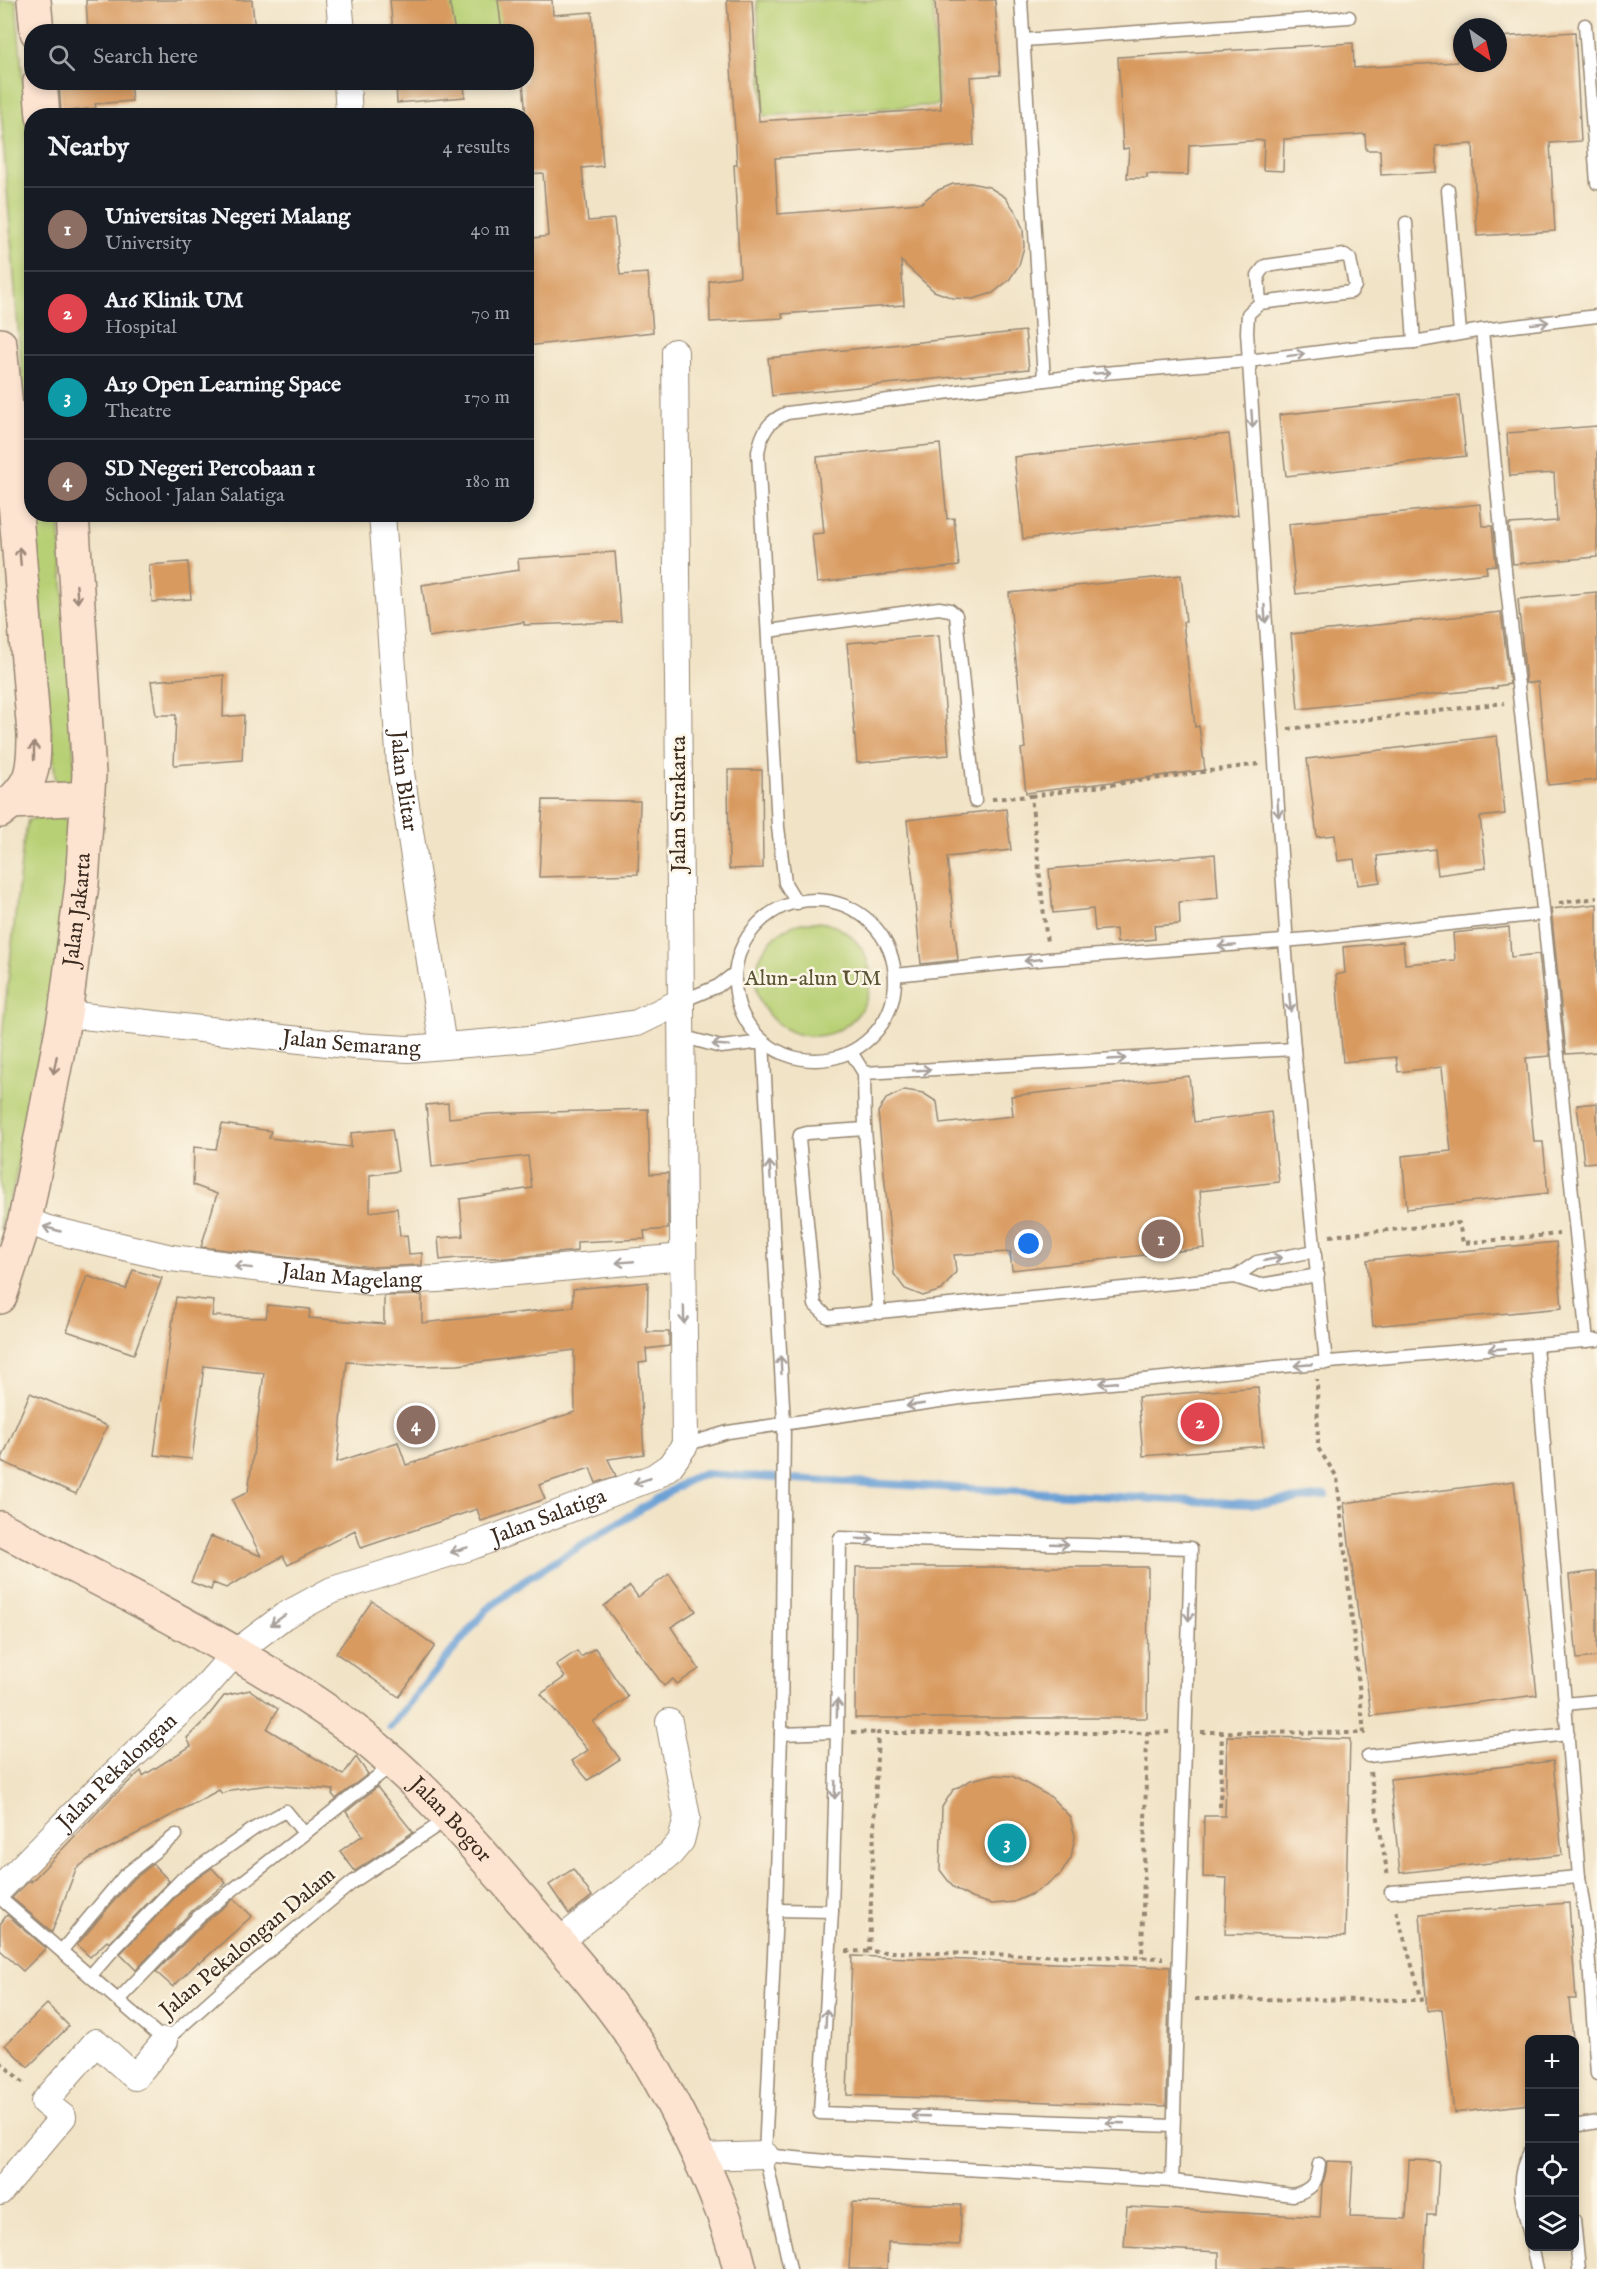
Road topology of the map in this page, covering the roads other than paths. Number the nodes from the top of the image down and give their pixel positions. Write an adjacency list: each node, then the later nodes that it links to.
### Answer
1 (34, 0): 5 (main road)
2 (339, 0): 6 (street)
3 (1021, 0): 8 (lane)
4 (1349, 17): 8 (lane)
5 (36, 24)
6 (341, 24)
7 (1585, 25): 13 (lane)
8 (1024, 40): 24 (lane)
9 (41, 90): 11 (main road)
10 (347, 90): 12 (street)
11 (42, 108)
12 (348, 108)
13 (1597, 183)
14 (1448, 190): 19 (lane)
15 (1406, 223): 20 (lane)
16 (1260, 303): 16 (lane); 23 (lane)
17 (1597, 316): 18 (lane, one-way to 17)
18 (1482, 330): 19 (lane); 32 (lane)
19 (1460, 333): 20 (lane)
20 (1414, 342): 23 (lane, one-way to 20)
21 (0, 345): 30 (main road, one-way to 21)
22 (675, 352): 36 (street, Jalan Surakarta)
23 (1248, 361): 24 (lane, one-way to 23); 33 (lane, one-way to 33)
24 (1044, 380): 27 (lane)
25 (73, 522): 28 (main road, Jalan Jakarta, one-way to 28)
26 (383, 522): 41 (street, Jalan Blitar)
27 (768, 631): 29 (lane); 31 (lane)
28 (88, 798): 30 (main road); 37 (main road, Jalan Jakarta)
29 (975, 801)
30 (4, 806)
31 (797, 903): 34 (lane); 35 (lane)
32 (1543, 910): 33 (lane); 53 (lane)
33 (1286, 942): 35 (lane, one-way to 35); 42 (lane, one-way to 42)
34 (735, 974): 36 (lane, Jalan Semarang); 40 (lane)
35 (895, 975): 43 (lane)
36 (680, 1002): 38 (street, Jalan Semarang); 39 (street, Jalan Surakarta)
37 (65, 1014): 41 (street, Jalan Semarang); 46 (main road, Jalan Jakarta, one-way to 46)
38 (638, 1023): 39 (street, Jalan Semarang); 41 (street, Jalan Semarang)
39 (681, 1036): 40 (lane, Jalan Semarang, one-way to 39); 48 (street, Jalan Surakarta)
40 (763, 1042): 43 (lane); 56 (lane, one-way to 40)
41 (443, 1046)
42 (1294, 1049): 44 (lane, one-way to 42); 47 (lane)
43 (851, 1052): 44 (lane)
44 (864, 1073): 45 (lane)
45 (865, 1129): 52 (lane); 52 (lane)
46 (26, 1220): 48 (street, Jalan Magelang, one-way to 46); 51 (main road, Jalan Jakarta)
47 (1315, 1244): 49 (lane); 50 (lane, one-way to 47)
48 (683, 1257): 57 (street, one-way to 57)
49 (1318, 1275): 50 (lane); 55 (lane)
50 (1235, 1277): 52 (lane)
51 (0, 1298)
52 (879, 1312)
53 (1592, 1340): 54 (lane)
54 (1536, 1345): 55 (lane, one-way to 55); 61 (lane)
55 (1322, 1363): 56 (lane, one-way to 56)
56 (784, 1423): 57 (lane); 64 (lane)
57 (685, 1445): 59 (street, Jalan Salatiga, one-way to 59)
58 (0, 1528): 59 (main road, Jalan Bogor)
59 (235, 1653): 67 (main road, Jalan Bogor); 72 (street, Jalan Pekalongan)
60 (1597, 1701): 61 (lane)
61 (1565, 1704): 65 (lane)
62 (669, 1722): 78 (street)
63 (837, 1732): 64 (lane); 76 (lane, one-way to 76); 86 (lane, one-way to 86)
64 (781, 1734): 75 (lane)
65 (1568, 1734): 66 (lane); 71 (lane)
66 (1368, 1756)
67 (396, 1763): 68 (main road, Jalan Bogor); 69 (lane)
68 (450, 1817): 78 (main road, Jalan Bogor); 82 (lane, Jalan Pekalongan Dalam)
69 (304, 1833): 80 (lane); 81 (lane)
70 (176, 1835): 79 (lane)
71 (1579, 1876): 73 (lane); 77 (lane)
72 (0, 1889)
73 (1391, 1892)
74 (0, 1898): 79 (lane, Jalan Pekalongan Dalam)
75 (776, 1910): 76 (lane); 87 (lane)
76 (832, 1911): 86 (lane, one-way to 76)
77 (1592, 1921): 83 (lane)
78 (558, 1942): 88 (main road, Jalan Bogor)
79 (62, 1950): 80 (lane, Jalan Pekalongan Dalam)
80 (91, 1975): 81 (lane, Jalan Pekalongan Dalam)
81 (119, 1999): 82 (lane, Jalan Pekalongan Dalam)
82 (165, 2041): 92 (street)
83 (1597, 2074)
84 (1597, 2122): 85 (lane)
85 (1579, 2125)
86 (1173, 2126): 91 (lane)
87 (765, 2155): 88 (street); 91 (lane); 97 (lane)
88 (700, 2157): 96 (main road, Jalan Bogor)
89 (1525, 2163): 93 (lane)
90 (1319, 2164): 91 (lane)
91 (1172, 2181)
92 (0, 2192)
93 (1525, 2213)
94 (1533, 2251): 98 (lane)
95 (1578, 2251): 99 (lane)
96 (740, 2269)
97 (790, 2269)
98 (1537, 2269)
99 (1579, 2269)

